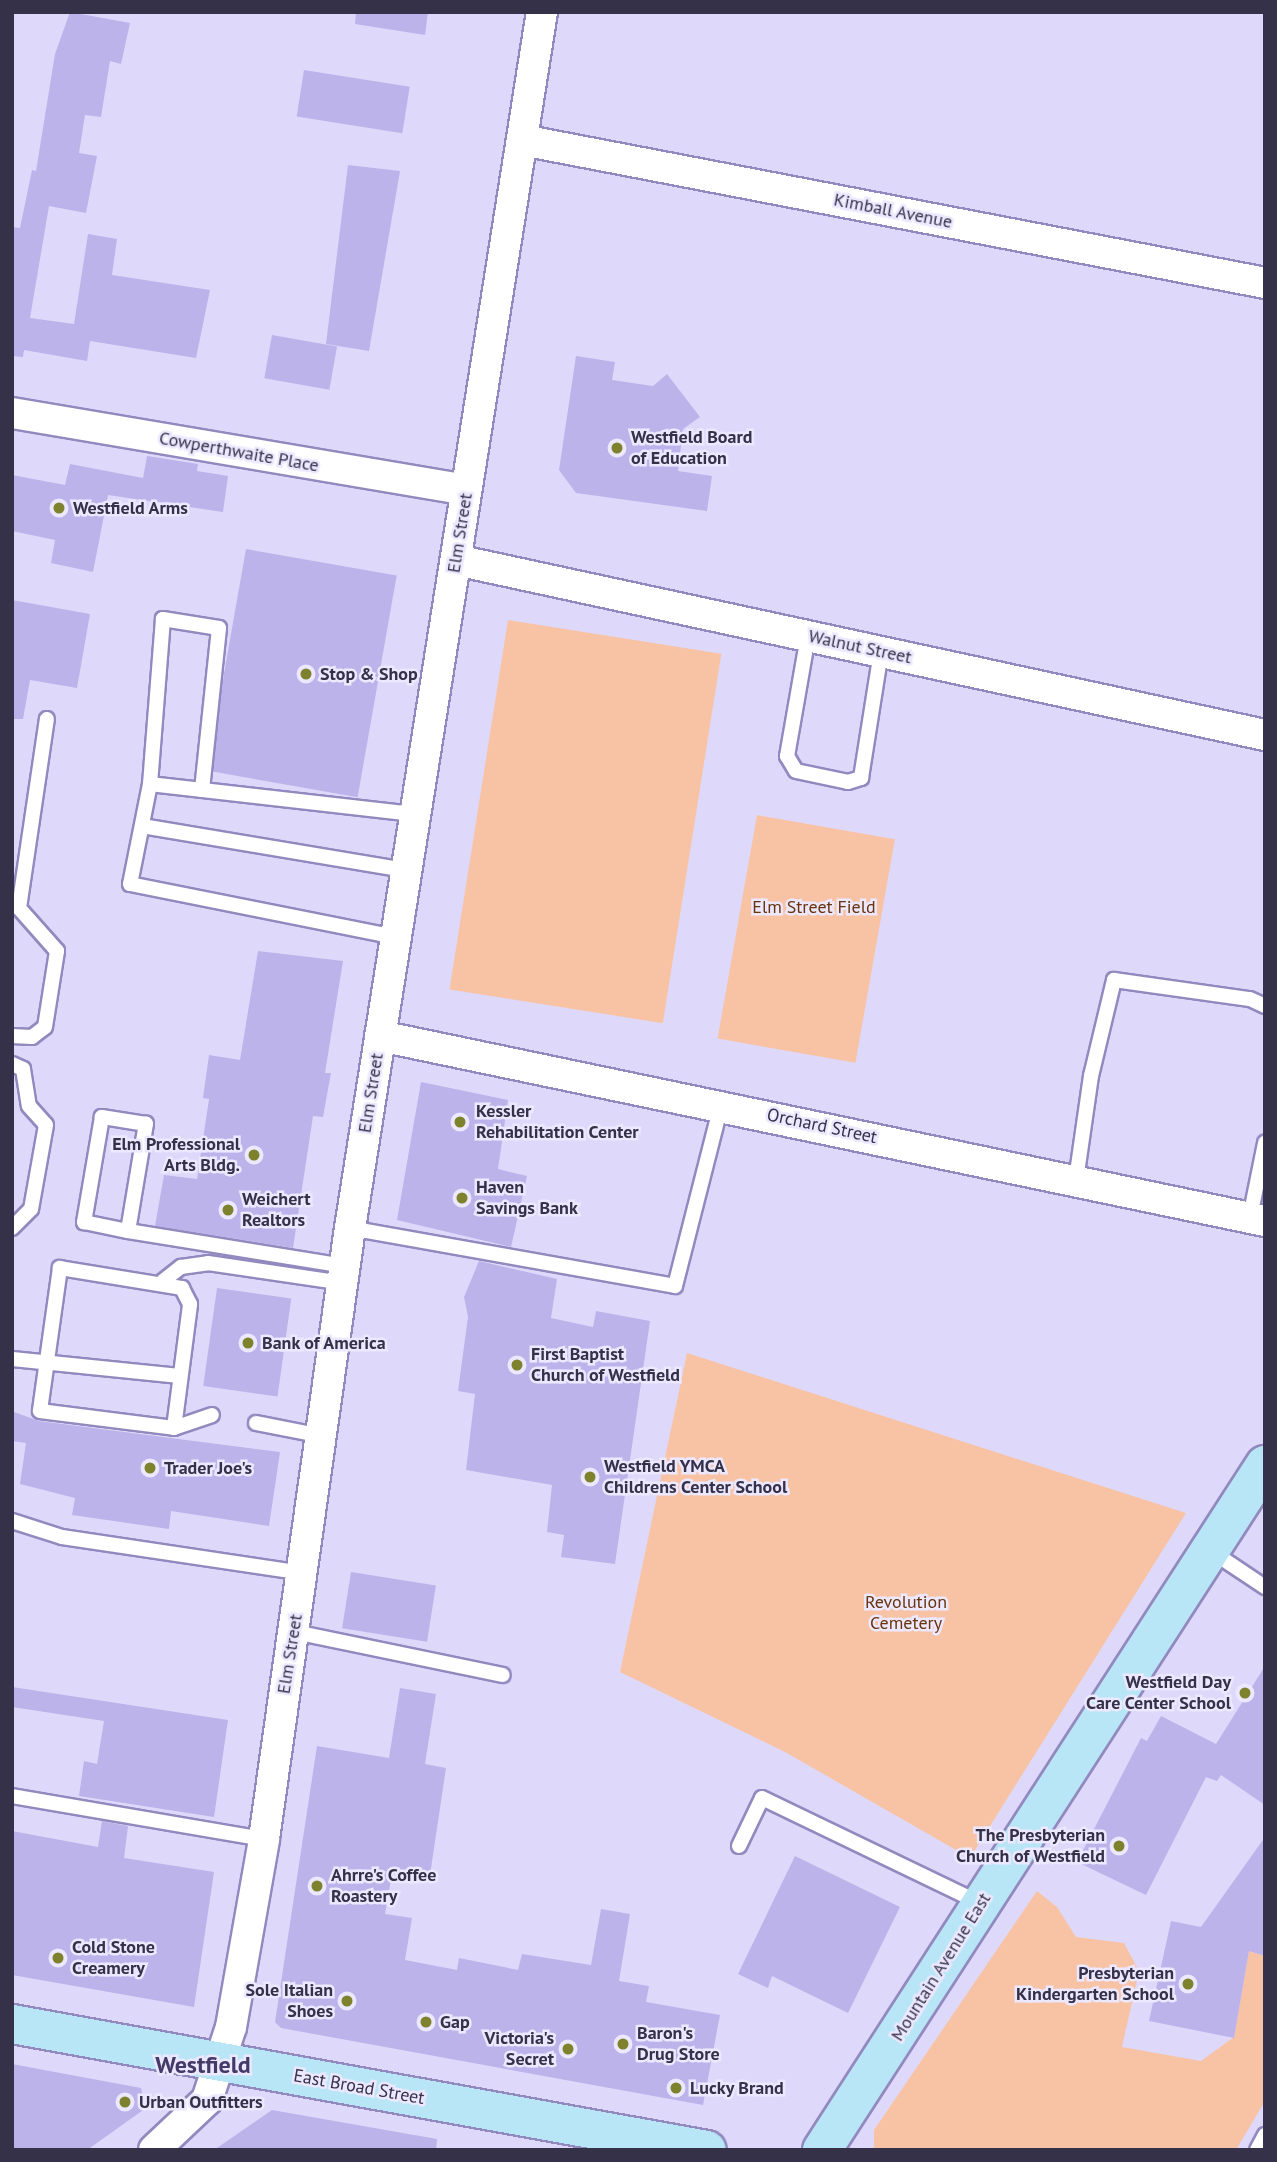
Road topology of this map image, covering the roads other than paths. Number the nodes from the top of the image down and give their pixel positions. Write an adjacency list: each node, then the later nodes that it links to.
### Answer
1 (542, 12): 2 (street, Elm Street)
2 (522, 140): 3 (street, Kimball Avenue); 5 (street, Elm Street)
3 (1265, 283)
4 (12, 413): 5 (street, Cowperthwaite Place)
5 (466, 490): 6 (street, Elm Street)
6 (456, 560): 7 (street, Walnut Street); 13 (street, Elm Street)
7 (808, 636): 8 (street, Walnut Street); 8 (lane)
8 (881, 652): 10 (street, Walnut Street)
9 (47, 719): 18 (lane)
10 (1265, 735)
11 (150, 784): 12 (lane); 12 (lane); 14 (lane)
12 (202, 790): 13 (lane)
13 (415, 814): 15 (street, Elm Street)
14 (142, 826): 15 (lane); 16 (lane)
15 (406, 870): 16 (street, Elm Street)
16 (396, 937): 19 (street, Elm Street)
17 (1265, 1006): 23 (lane)
18 (12, 1036)
19 (380, 1036): 21 (street, Orchard Street); 26 (street, Elm Street)
20 (12, 1064): 25 (lane)
21 (722, 1105): 23 (street, Orchard Street); 26 (lane)
22 (1265, 1143): 24 (lane)
23 (1076, 1180): 24 (street, Orchard Street)
24 (1257, 1219)
25 (12, 1228)
26 (350, 1228): 28 (street, Elm Street)
27 (128, 1231): 27 (lane); 28 (lane)
28 (344, 1275): 29 (lane); 36 (street, Elm Street)
29 (163, 1281): 31 (lane); 32 (lane)
30 (12, 1359): 31 (lane)
31 (47, 1359): 32 (lane); 35 (lane)
32 (180, 1376): 35 (lane)
33 (212, 1415): 35 (lane)
34 (256, 1423): 36 (lane)
35 (174, 1428)
36 (322, 1436): 40 (street, Elm Street)
37 (1265, 1465): 39 (street, Mountain Avenue East)
38 (12, 1521): 40 (lane)
39 (1210, 1550): 41 (lane); 47 (street, Mountain Avenue East)
40 (302, 1573): 42 (street, Elm Street)
41 (1265, 1587)
42 (295, 1633): 43 (lane); 45 (street, Elm Street)
43 (503, 1675)
44 (12, 1796): 45 (lane)
45 (264, 1839): 49 (street, Elm Street)
46 (739, 1846): 47 (lane)
47 (981, 1903): 54 (street, Mountain Avenue East)
48 (12, 2024): 49 (street, East Broad Street)
49 (222, 2064): 51 (street, East Broad Street); 52 (street, Elm Street)
50 (1265, 2135): 55 (lane)
51 (577, 2138): 53 (street, East Broad Street)
52 (154, 2150)
53 (707, 2150)
54 (822, 2150)
55 (1257, 2150)

